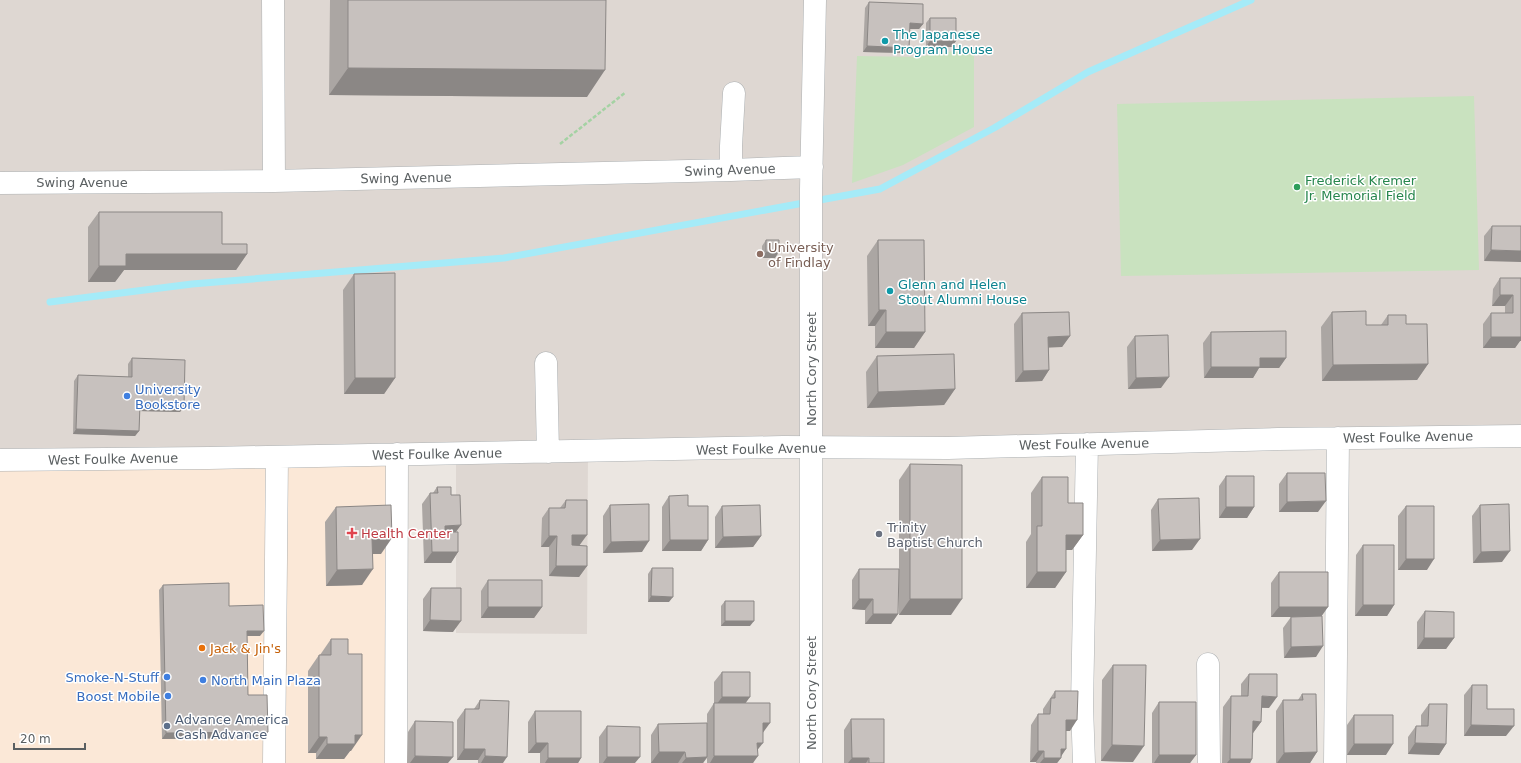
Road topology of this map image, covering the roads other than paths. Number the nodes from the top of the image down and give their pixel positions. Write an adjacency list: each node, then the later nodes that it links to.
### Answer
1 (273, 0): 6 (street)
2 (815, 0): 4 (street, North Cory Street)
3 (734, 93): 5 (street)
4 (812, 166): 5 (street, Swing Avenue); 12 (street, North Cory Street)
5 (731, 170): 6 (street, Swing Avenue)
6 (274, 181): 7 (street, Swing Avenue)
7 (0, 183)
8 (546, 363): 13 (street)
9 (1521, 436): 10 (street, West Foulke Avenue)
10 (1338, 438): 11 (street, West Foulke Avenue); 23 (street)
11 (1087, 444): 12 (street, West Foulke Avenue); 21 (street)
12 (811, 448): 13 (street, West Foulke Avenue); 20 (street, North Cory Street)
13 (548, 452): 14 (street, West Foulke Avenue)
14 (397, 454): 15 (street, West Foulke Avenue); 19 (street)
15 (277, 457): 16 (street, West Foulke Avenue); 18 (street)
16 (0, 460)
17 (1208, 664): 22 (street)
18 (274, 763)
19 (396, 763)
20 (811, 763)
21 (1084, 763)
22 (1209, 763)
23 (1335, 763)

